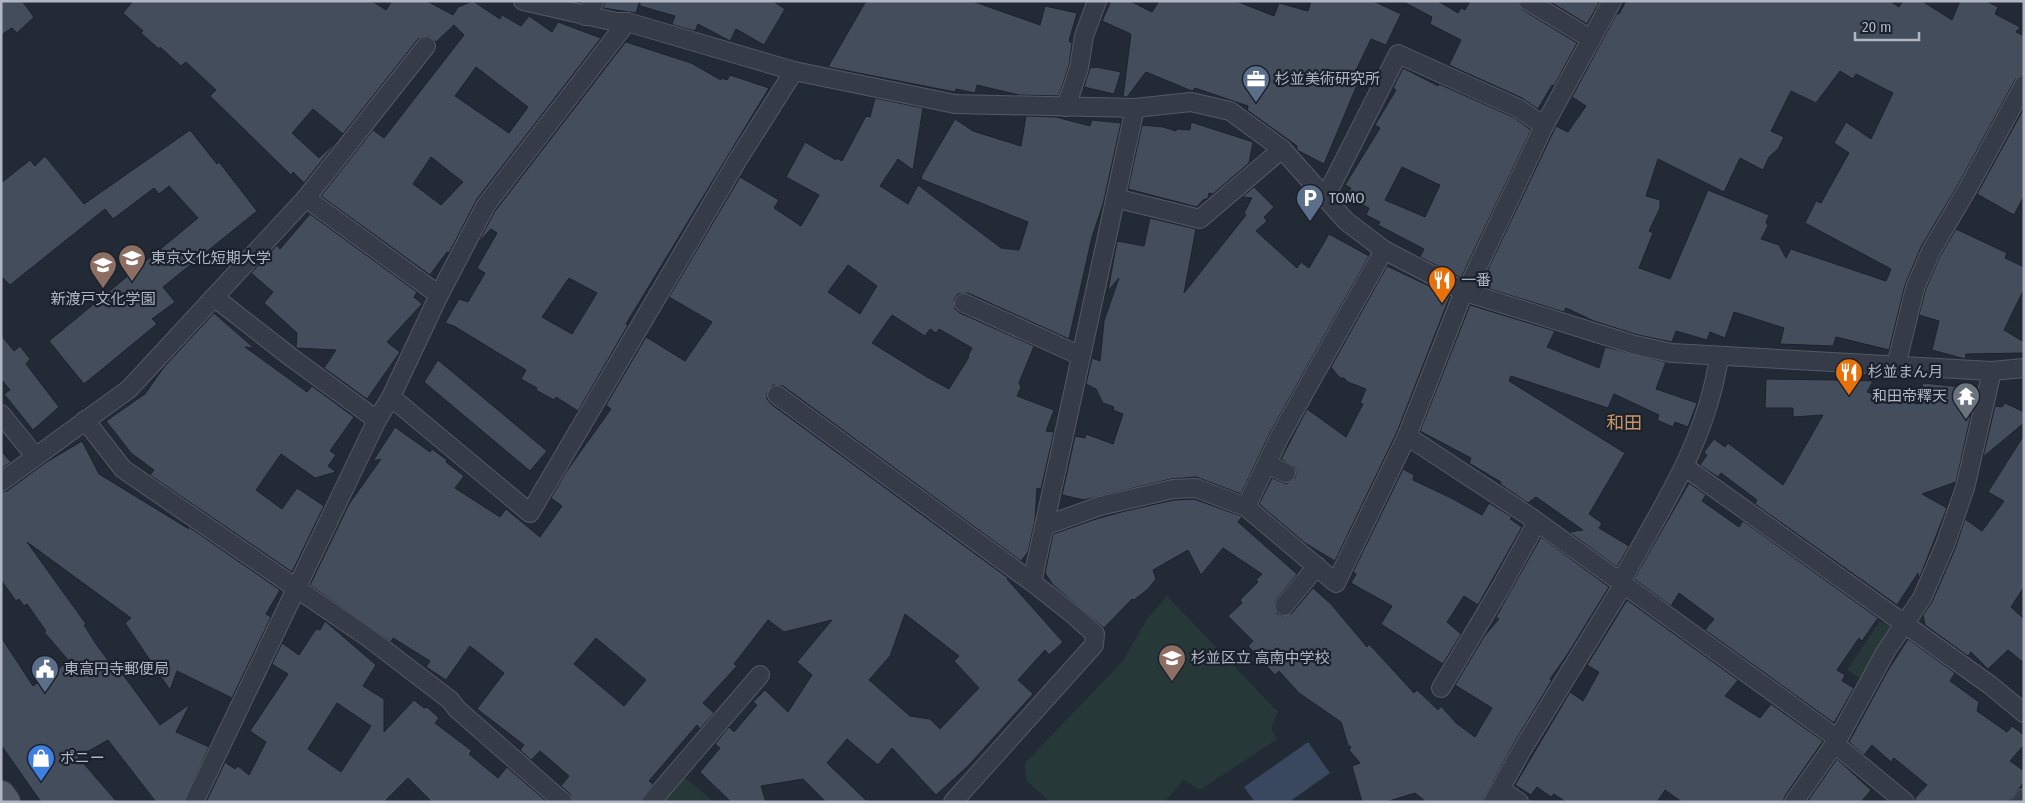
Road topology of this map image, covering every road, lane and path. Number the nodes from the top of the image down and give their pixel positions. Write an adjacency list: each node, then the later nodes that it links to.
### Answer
1 (523, 1): 6 (street)
2 (595, 1): 6 (street)
3 (1097, 1): 12 (street)
4 (1528, 1): 8 (street)
5 (1612, 1): 8 (street)
6 (585, 16): 7 (street)
7 (627, 22): 10 (street); 21 (street)
8 (1592, 39): 14 (street)
9 (426, 46): 16 (street)
10 (794, 71): 12 (street); 30 (street)
11 (2024, 84): 26 (street)
12 (1066, 106): 13 (street)
13 (1135, 108): 15 (street); 17 (street)
14 (1544, 126): 18 (street); 20 (street)
15 (1282, 149): 17 (street); 18 (street)
16 (306, 198): 21 (street); 22 (street)
17 (1115, 198): 24 (street)
18 (1325, 198): 19 (street)
19 (1384, 250): 20 (street); 36 (street)
20 (1465, 292): 25 (street); 34 (street)
21 (439, 295): 30 (street)
22 (214, 297): 32 (street); 33 (street)
23 (964, 302): 24 (street)
24 (1081, 356): 42 (street)
25 (1719, 356): 26 (street); 37 (street)
26 (1896, 366): 28 (street)
27 (2024, 368): 28 (street)
28 (1992, 371): 48 (street)
29 (777, 395): 44 (street)
30 (391, 397): 33 (street)
31 (1, 414): 35 (street)
32 (85, 420): 35 (street); 46 (street)
33 (377, 420): 46 (street)
34 (1407, 436): 41 (street); 43 (street)
35 (35, 456): 39 (street)
36 (1267, 464): 38 (street); 40 (street)
37 (1685, 467): 45 (street); 48 (street)
38 (1286, 473)
39 (1, 482)
40 (1246, 507): 42 (street); 43 (street)
41 (1537, 522): 45 (street); 50 (street)
42 (1044, 526): 44 (street)
43 (1317, 566): 47 (street)
44 (1032, 582): 60 (street)
45 (1623, 585): 52 (street); 54 (street)
46 (298, 588): 57 (street); 58 (street)
47 (1284, 606)
48 (1903, 624): 51 (street); 52 (street)
49 (760, 675): 59 (street)
50 (1441, 688)
51 (2024, 713)
52 (1836, 741): 62 (street); 63 (street)
53 (1, 795): 56 (main road)
54 (1496, 796): 61 (street)
55 (2024, 798): 64 (street)
56 (6, 802)
57 (194, 802)
58 (564, 802)
59 (650, 802)
60 (953, 802)
61 (1519, 802)
62 (1794, 802)
63 (1905, 802)
64 (2021, 802)

